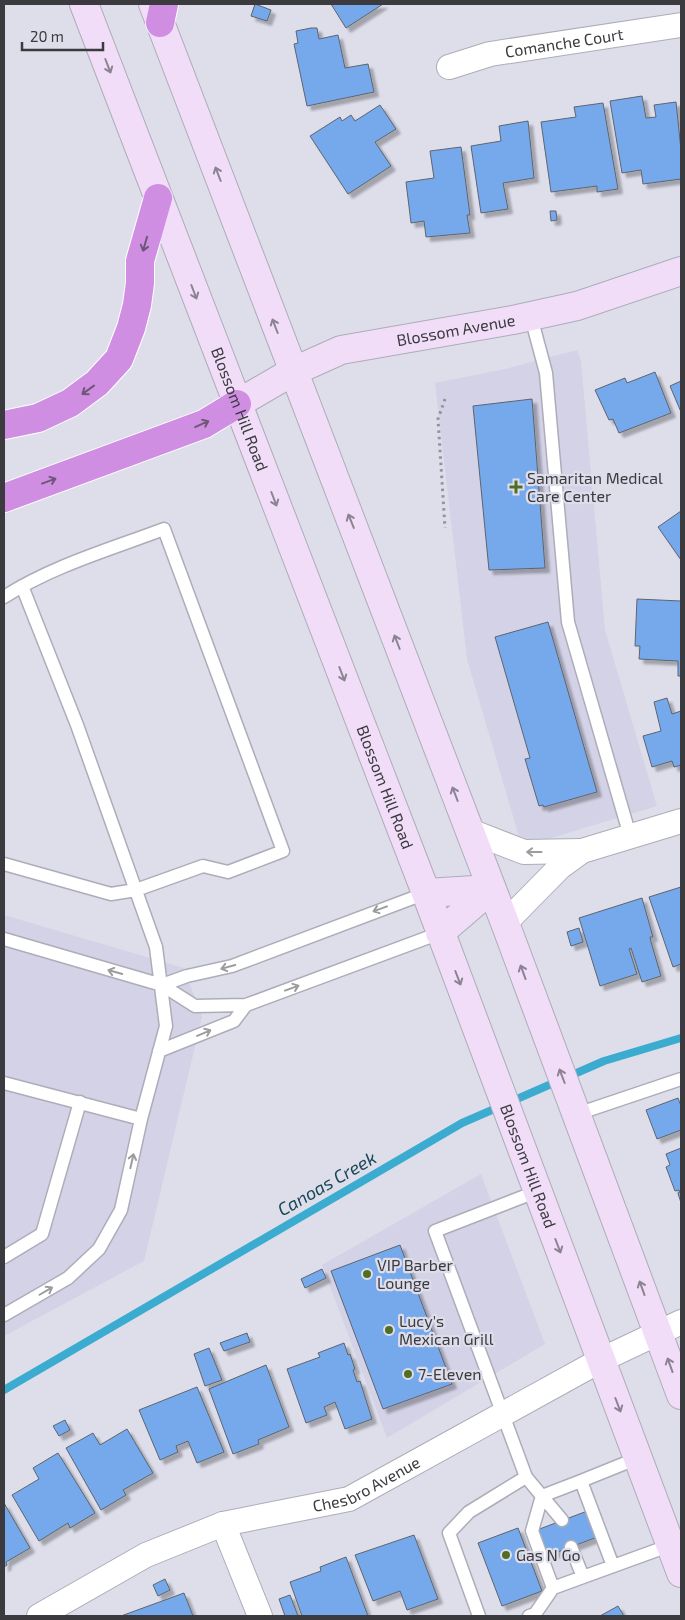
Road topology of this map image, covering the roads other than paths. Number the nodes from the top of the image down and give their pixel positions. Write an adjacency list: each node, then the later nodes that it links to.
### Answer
1 (84, 4): 5 (main road, Blossom Hill Road, one-way to 5)
2 (159, 10): 8 (main road, one-way to 2)
3 (681, 25): 4 (street, Comanche Court)
4 (449, 67)
5 (158, 198): 9 (main road, Blossom Hill Road, one-way to 9); 10 (highway, one-way to 10)
6 (681, 271): 7 (main road, Blossom Avenue)
7 (531, 317): 8 (main road, Blossom Avenue); 16 (lane)
8 (292, 372): 9 (main road, Blossom Avenue); 15 (main road, one-way to 8)
9 (238, 404): 11 (highway, one-way to 9); 21 (main road, Blossom Hill Road, one-way to 21)
10 (4, 426)
11 (4, 498)
12 (22, 586): 13 (lane); 20 (lane); 20 (lane)
13 (4, 597)
14 (681, 821): 16 (street)
15 (470, 831): 17 (street, one-way to 15); 19 (main road)
16 (630, 836): 17 (street)
17 (582, 851): 22 (street)
18 (4, 864): 20 (lane)
19 (492, 889): 21 (main road); 22 (main road); 23 (main road)
20 (136, 890): 25 (lane)
21 (426, 893): 23 (main road, Blossom Hill Road); 25 (lane, one-way to 25)
22 (505, 923): 31 (main road, one-way to 22)
23 (440, 933): 26 (lane, one-way to 23); 33 (main road, Blossom Hill Road, one-way to 33)
24 (4, 939): 25 (lane, one-way to 24)
25 (162, 985): 26 (lane); 27 (lane)
26 (246, 1005): 27 (lane, one-way to 26)
27 (159, 1052): 32 (lane)
28 (681, 1079): 31 (lane)
29 (4, 1083): 30 (lane)
30 (80, 1102): 32 (lane); 34 (lane)
31 (575, 1111): 36 (main road, one-way to 31)
32 (141, 1119): 35 (lane, one-way to 32)
33 (538, 1191): 37 (main road, Blossom Hill Road, one-way to 37); 39 (lane)
34 (4, 1256)
35 (4, 1315)
36 (670, 1328): 37 (street, Chesbro Avenue); 38 (main road, one-way to 36)
37 (601, 1360): 39 (street, Chesbro Avenue); 40 (main road, Blossom Hill Road, one-way to 40)
38 (681, 1396)
39 (503, 1414): 41 (lane); 45 (street, Chesbro Avenue)
40 (638, 1458): 42 (lane); 46 (main road, Blossom Hill Road)
41 (526, 1476): 43 (lane); 54 (lane)
42 (581, 1481): 43 (lane); 48 (lane)
43 (542, 1496): 44 (lane); 51 (lane)
44 (562, 1520)
45 (223, 1524): 52 (street, Chesbro Avenue); 53 (street)
46 (671, 1545): 48 (lane); 49 (main road, Blossom Hill Road)
47 (572, 1547): 50 (lane)
48 (613, 1566): 50 (lane)
49 (681, 1573)
50 (582, 1577): 51 (lane)
51 (554, 1588): 55 (lane)
52 (39, 1616)
53 (260, 1616)
54 (480, 1616)
55 (529, 1616)

